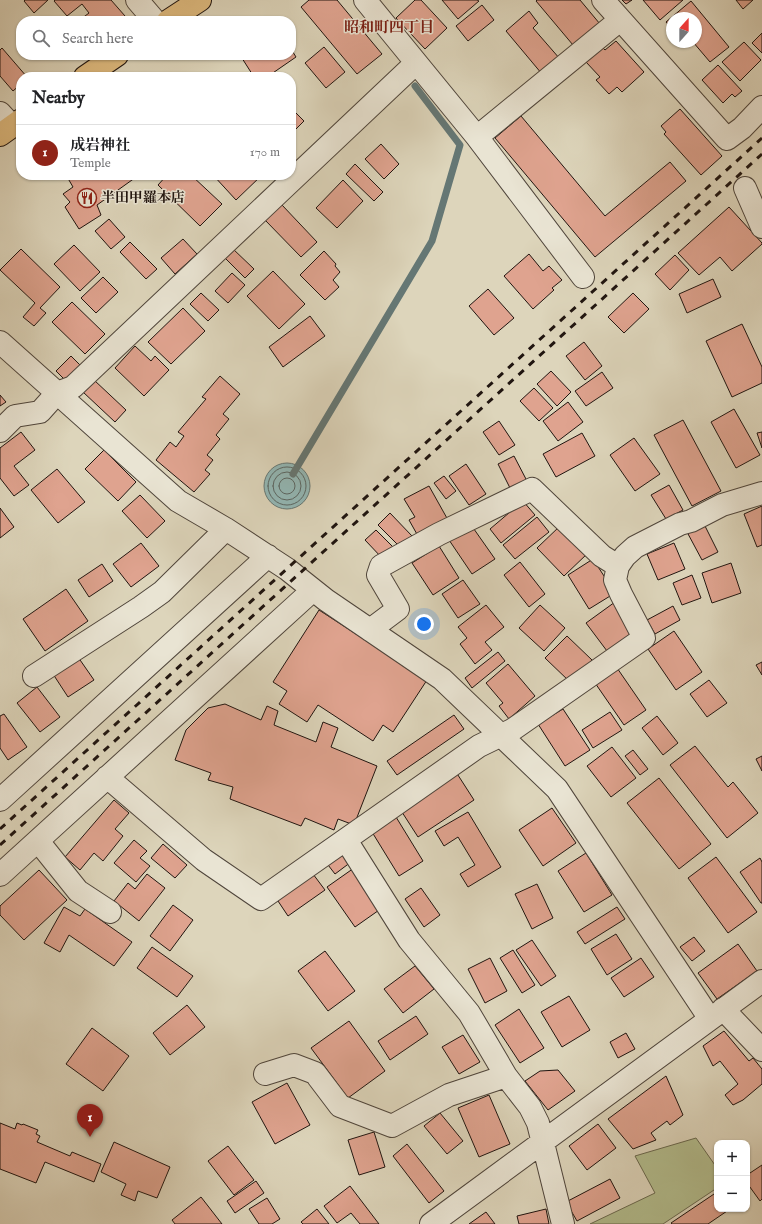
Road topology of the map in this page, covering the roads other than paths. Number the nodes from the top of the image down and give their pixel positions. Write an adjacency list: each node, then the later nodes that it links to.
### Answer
1 (137, 0): 5 (street)
2 (200, 0): 6 (highway)
3 (365, 0): 9 (street)
4 (603, 0): 7 (street)
5 (151, 16)
6 (176, 16)
7 (620, 20): 11 (street); 12 (street)
8 (110, 60): 10 (highway)
9 (416, 63): 12 (street); 13 (street)
10 (92, 72)
11 (762, 107)
12 (477, 137): 17 (street)
13 (296, 177)
14 (292, 180): 19 (street)
15 (745, 188): 16 (street)
16 (762, 227)
17 (583, 277)
18 (0, 342): 19 (street)
19 (58, 393): 20 (street); 22 (street)
20 (0, 431)
21 (762, 493): 24 (street)
22 (226, 529): 23 (street); 27 (street)
23 (268, 556): 25 (street); 30 (street)
24 (618, 566): 26 (street); 28 (street)
25 (313, 590): 26 (street); 29 (street)
26 (370, 630): 28 (street)
27 (34, 676)
28 (500, 736): 31 (street); 36 (street)
29 (107, 777): 31 (street); 32 (street)
30 (2, 797)
31 (346, 840): 39 (street)
32 (38, 841): 33 (street); 34 (street)
33 (0, 875)
34 (110, 912)
35 (762, 981): 36 (street)
36 (716, 1014): 37 (street); 40 (street)
37 (762, 1050)
38 (264, 1074): 39 (street)
39 (506, 1076): 40 (street)
40 (543, 1142): 41 (street); 42 (street)
41 (431, 1224)
42 (563, 1224)

